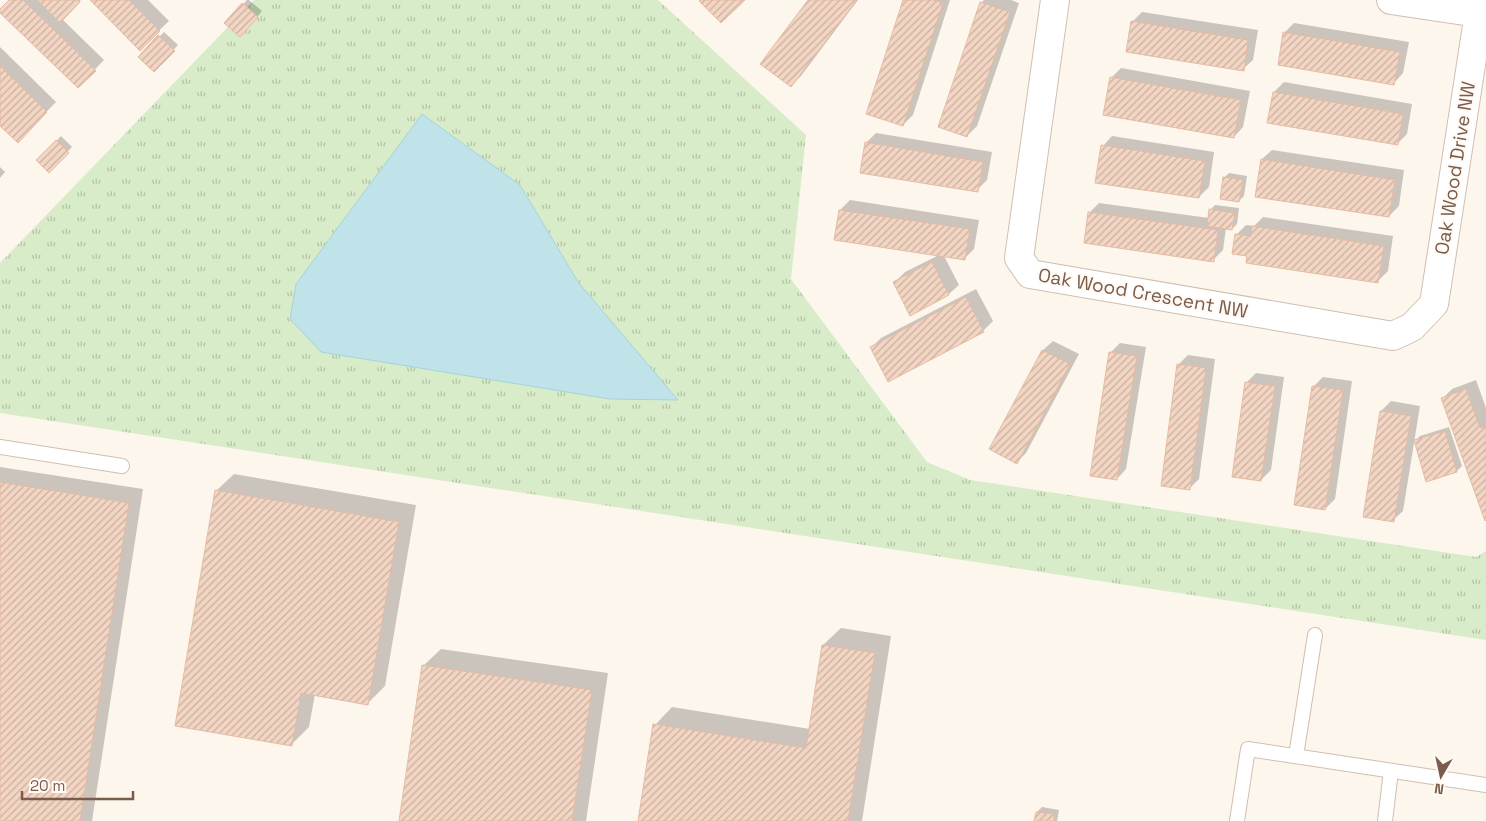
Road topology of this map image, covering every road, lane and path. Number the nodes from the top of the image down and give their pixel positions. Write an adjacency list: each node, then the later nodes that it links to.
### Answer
1 (1055, 0): 4 (street, Oak Wood Crescent NW)
2 (1391, 0): 3 (street)
3 (1479, 7): 4 (street, Oak Wood Drive NW)
4 (1412, 327)
5 (0, 447): 6 (lane)
6 (122, 466)
7 (1315, 635): 8 (lane)
8 (1296, 756): 9 (lane); 11 (lane)
9 (1391, 771): 10 (lane); 12 (lane)
10 (1486, 785)
11 (1237, 821)
12 (1385, 821)

